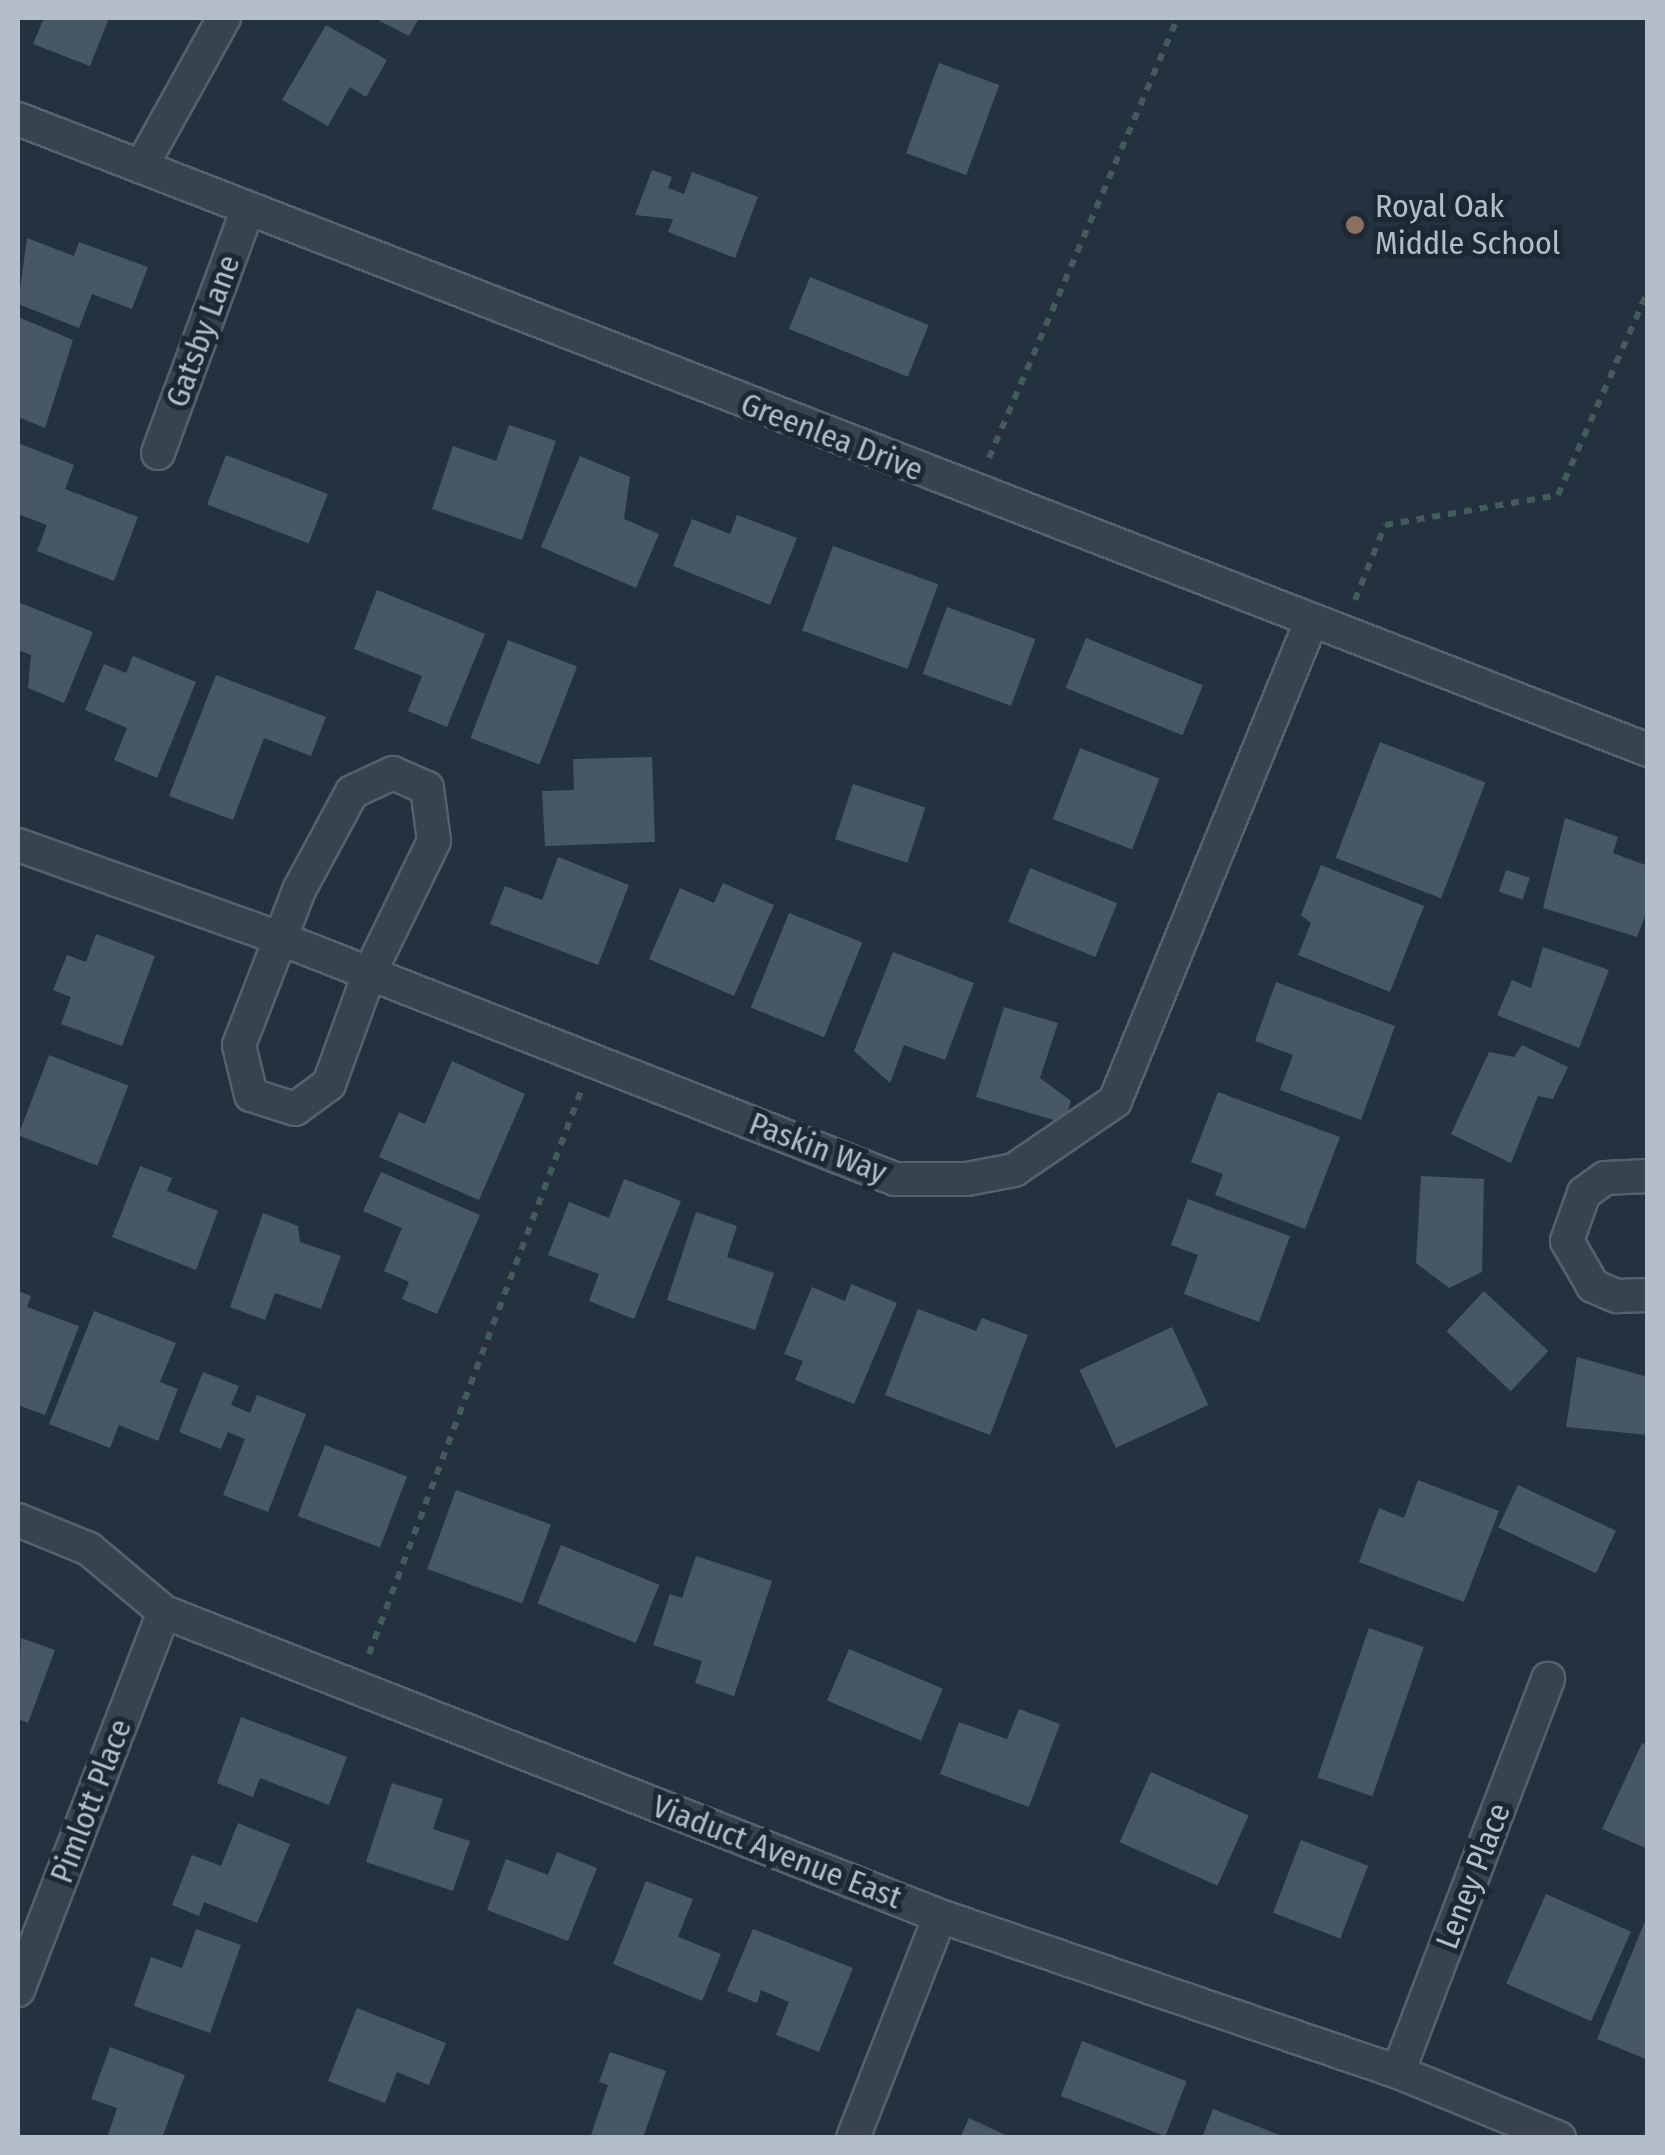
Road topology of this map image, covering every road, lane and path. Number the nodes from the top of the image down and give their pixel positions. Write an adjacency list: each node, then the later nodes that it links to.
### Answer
1 (224, 18): 4 (street)
2 (1178, 18): 8 (path)
3 (18, 118): 4 (street, Greenlea Drive)
4 (141, 167): 5 (street, Greenlea Drive)
5 (248, 209): 7 (street, Gatsby Lane); 8 (street, Greenlea Drive)
6 (1648, 291): 9 (path)
7 (158, 453)
8 (974, 492): 9 (street, Greenlea Drive)
9 (1327, 628): 10 (street, Greenlea Drive); 14 (street, Paskin Way)
10 (1648, 750)
11 (18, 845): 12 (street, Paskin Way)
12 (280, 938): 13 (street, Paskin Way); 13 (street); 13 (street)
13 (369, 974): 14 (street, Paskin Way)
14 (592, 1062): 20 (path)
15 (1648, 1176): 16 (street)
16 (1648, 1294)
17 (18, 1520): 18 (street, Viaduct Avenue East)
18 (164, 1612): 20 (street, Viaduct Avenue East); 22 (street, Pimlott Place)
19 (1548, 1679): 23 (street, Leney Place)
20 (356, 1687): 21 (street, Viaduct Avenue East)
21 (940, 1916): 23 (street, Viaduct Avenue East); 24 (street)
22 (18, 1990)
23 (1398, 2072): 25 (street, Viaduct Avenue East)
24 (853, 2138)
25 (1559, 2138)

